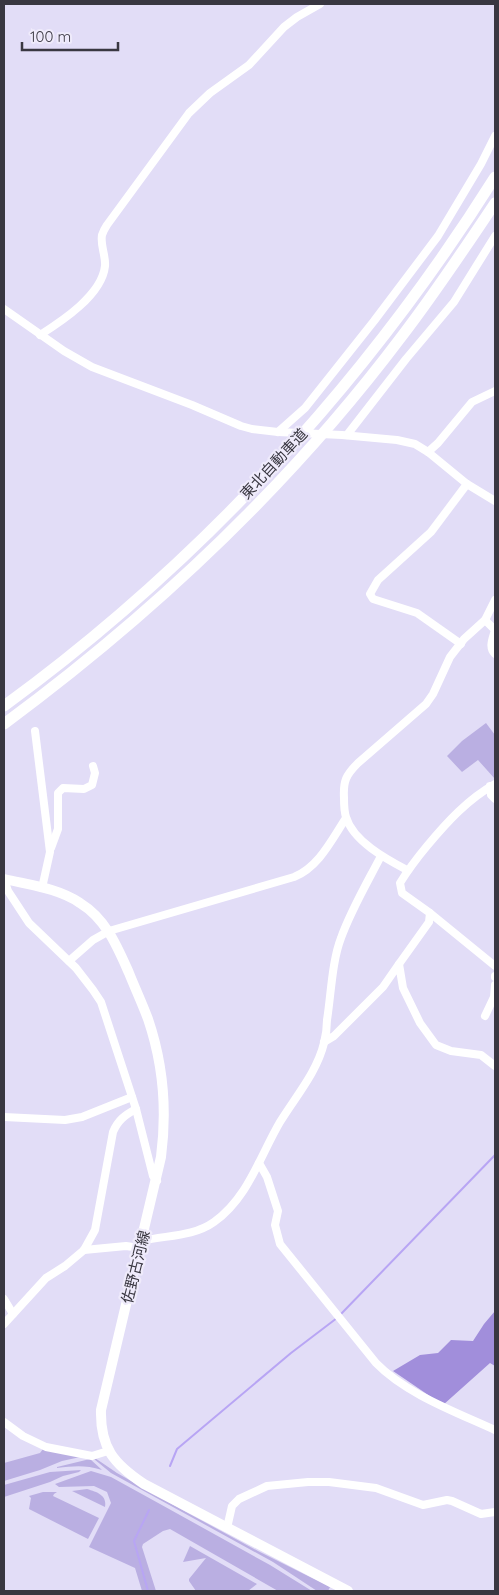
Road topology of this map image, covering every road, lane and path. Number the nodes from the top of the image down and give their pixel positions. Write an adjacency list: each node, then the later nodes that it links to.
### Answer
1 (320, 4): 9 (street)
2 (495, 136): 11 (street)
3 (495, 177): 20 (highway, 東北自動車道)
4 (495, 203): 7 (highway, 東北自動車道)
5 (495, 217): 7 (highway)
6 (495, 236): 12 (street)
7 (442, 282): 21 (highway, 東北自動車道)
8 (4, 309): 9 (street)
9 (40, 335): 11 (street)
10 (495, 391): 13 (street)
11 (282, 432): 12 (street)
12 (345, 435): 13 (street)
13 (428, 452): 14 (street)
14 (467, 484): 15 (street); 18 (street)
15 (495, 501)
16 (495, 600): 17 (street)
17 (484, 620): 18 (street); 19 (street)
18 (460, 644): 26 (street)
19 (495, 654)
20 (4, 706)
21 (4, 724)
22 (35, 731): 27 (street)
23 (93, 766): 27 (street)
24 (493, 785): 25 (street); 29 (street)
25 (495, 798)
26 (346, 818): 28 (street); 33 (street)
27 (50, 852): 31 (street)
28 (381, 856): 29 (street); 39 (street)
29 (407, 870): 32 (street)
30 (4, 879): 31 (main road, 佐野古河線); 34 (street)
31 (42, 888): 33 (main road, 佐野古河線)
32 (430, 913): 35 (street); 36 (street)
33 (109, 931): 34 (street); 45 (main road, 佐野古河線)
34 (69, 961): 41 (street)
35 (399, 964): 39 (street); 40 (street)
36 (495, 966)
37 (495, 985): 38 (street)
38 (485, 1016)
39 (324, 1042): 44 (street)
40 (495, 1066)
41 (132, 1097): 42 (street); 43 (street)
42 (136, 1109): 45 (street); 47 (street)
43 (4, 1117)
44 (260, 1163): 46 (street); 52 (street)
45 (157, 1181): 46 (main road, 佐野古河線)
46 (141, 1244): 47 (street); 53 (main road, 佐野古河線)
47 (84, 1250): 49 (street)
48 (4, 1299): 49 (street)
49 (13, 1314): 50 (street)
50 (4, 1324)
51 (4, 1422): 53 (street)
52 (495, 1430)
53 (108, 1451): 55 (main road, 佐野古河線)
54 (495, 1512): 55 (street)
55 (227, 1528): 56 (main road, 佐野古河線)
56 (348, 1591)

